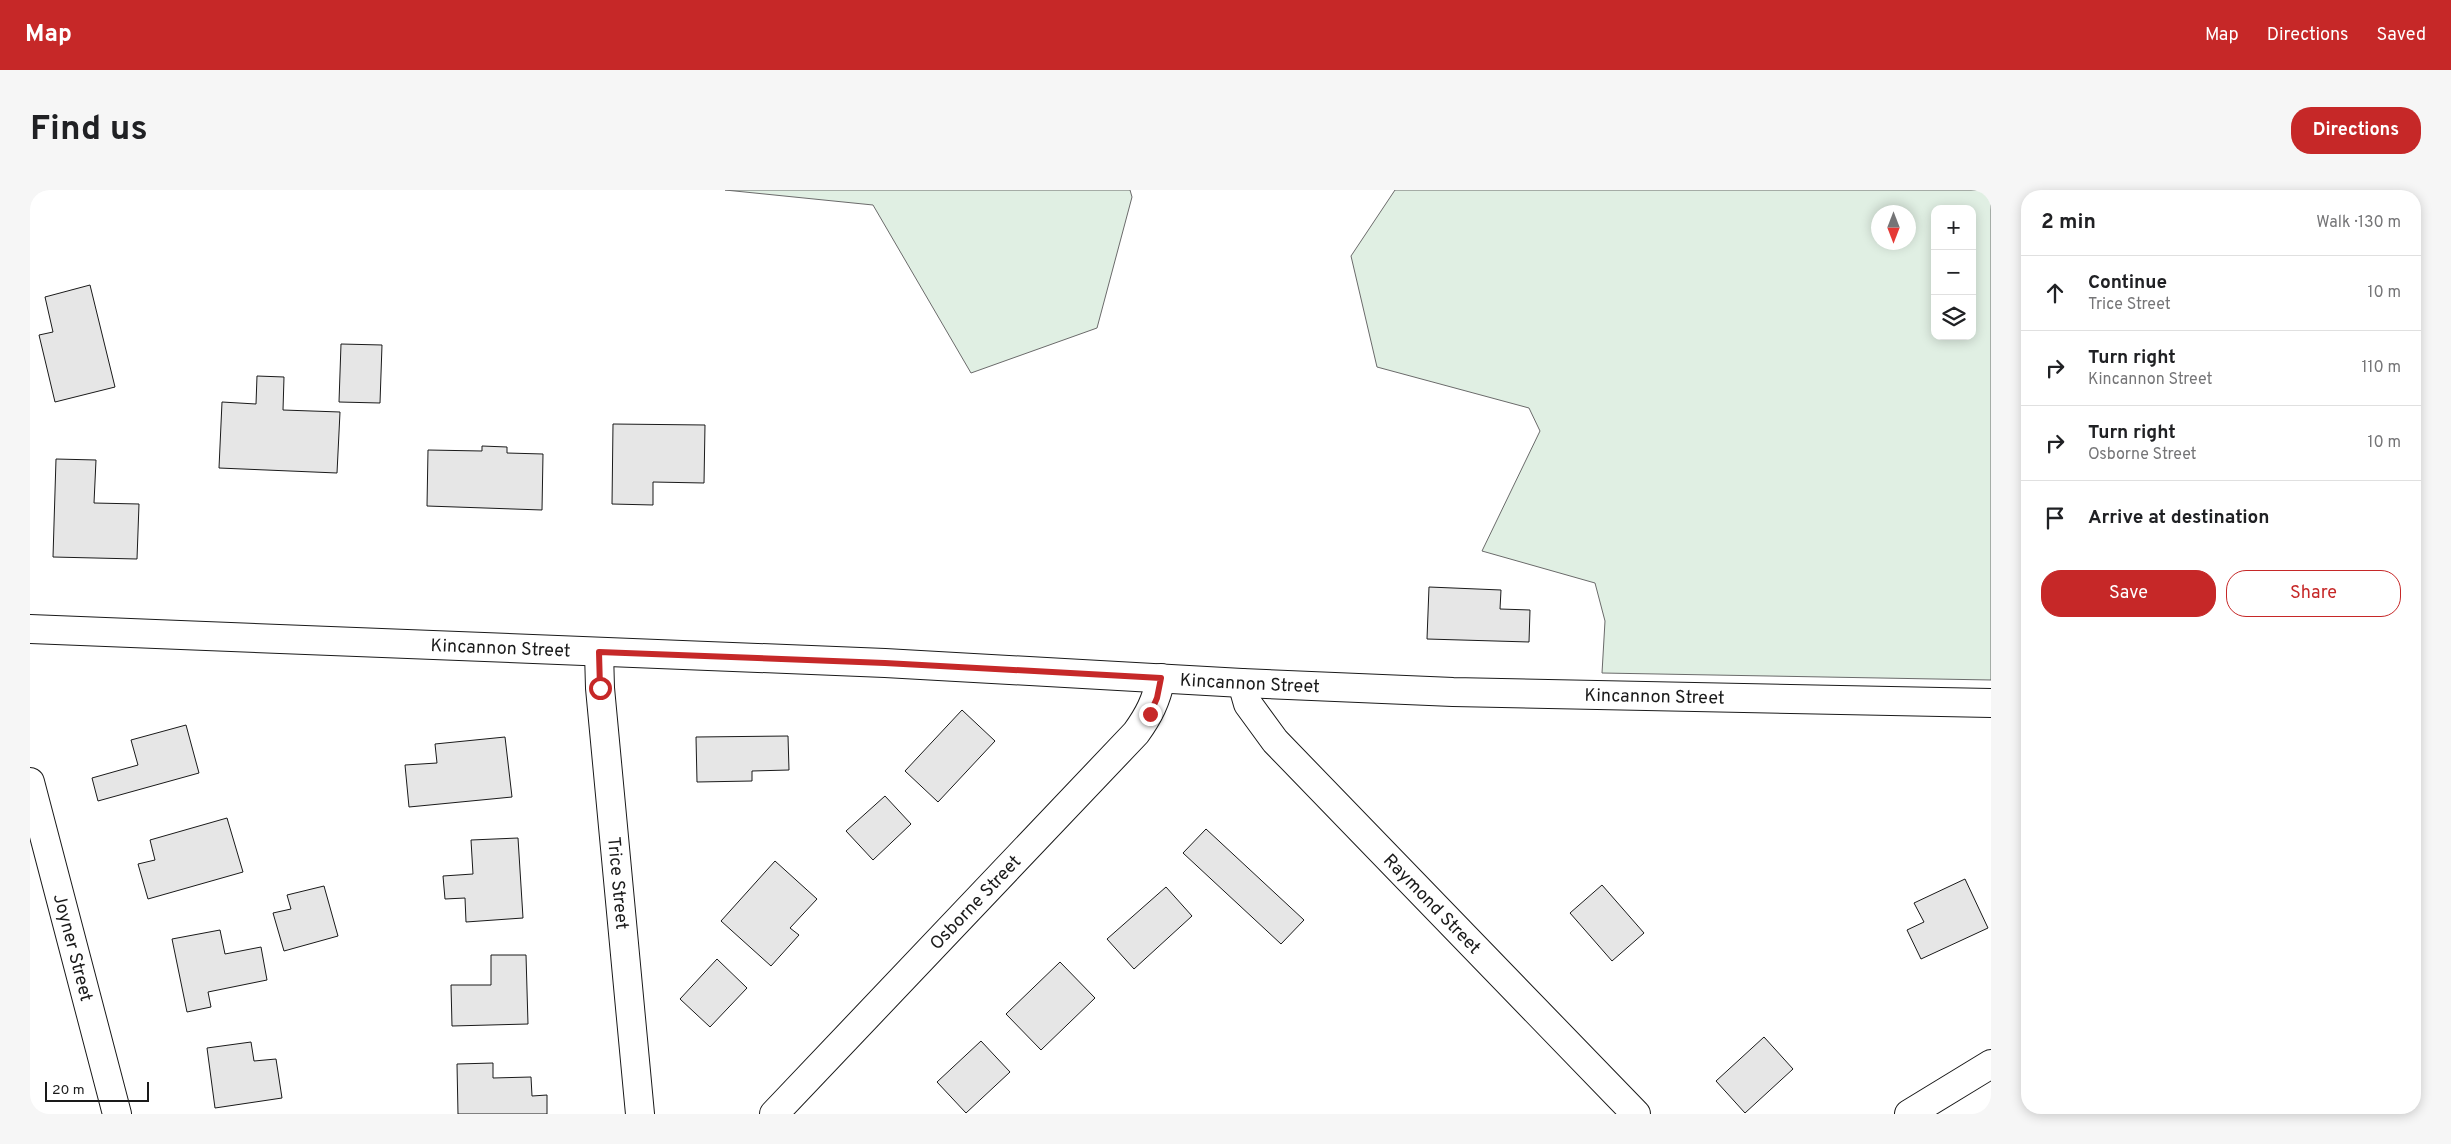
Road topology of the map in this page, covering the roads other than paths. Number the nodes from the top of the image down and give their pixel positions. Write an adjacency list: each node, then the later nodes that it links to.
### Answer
1 (30, 629): 2 (street, Kincannon Street)
2 (599, 652): 3 (street, Kincannon Street); 9 (street, Trice Street)
3 (1161, 678): 4 (street, Kincannon Street); 10 (street, Osborne Street)
4 (1242, 683): 5 (street, Kincannon Street); 11 (street, Raymond Street)
5 (1991, 703)
6 (30, 782): 8 (street, Joyner Street)
7 (1991, 1064): 12 (street)
8 (117, 1114)
9 (640, 1114)
10 (774, 1114)
11 (1636, 1114)
12 (1909, 1114)

